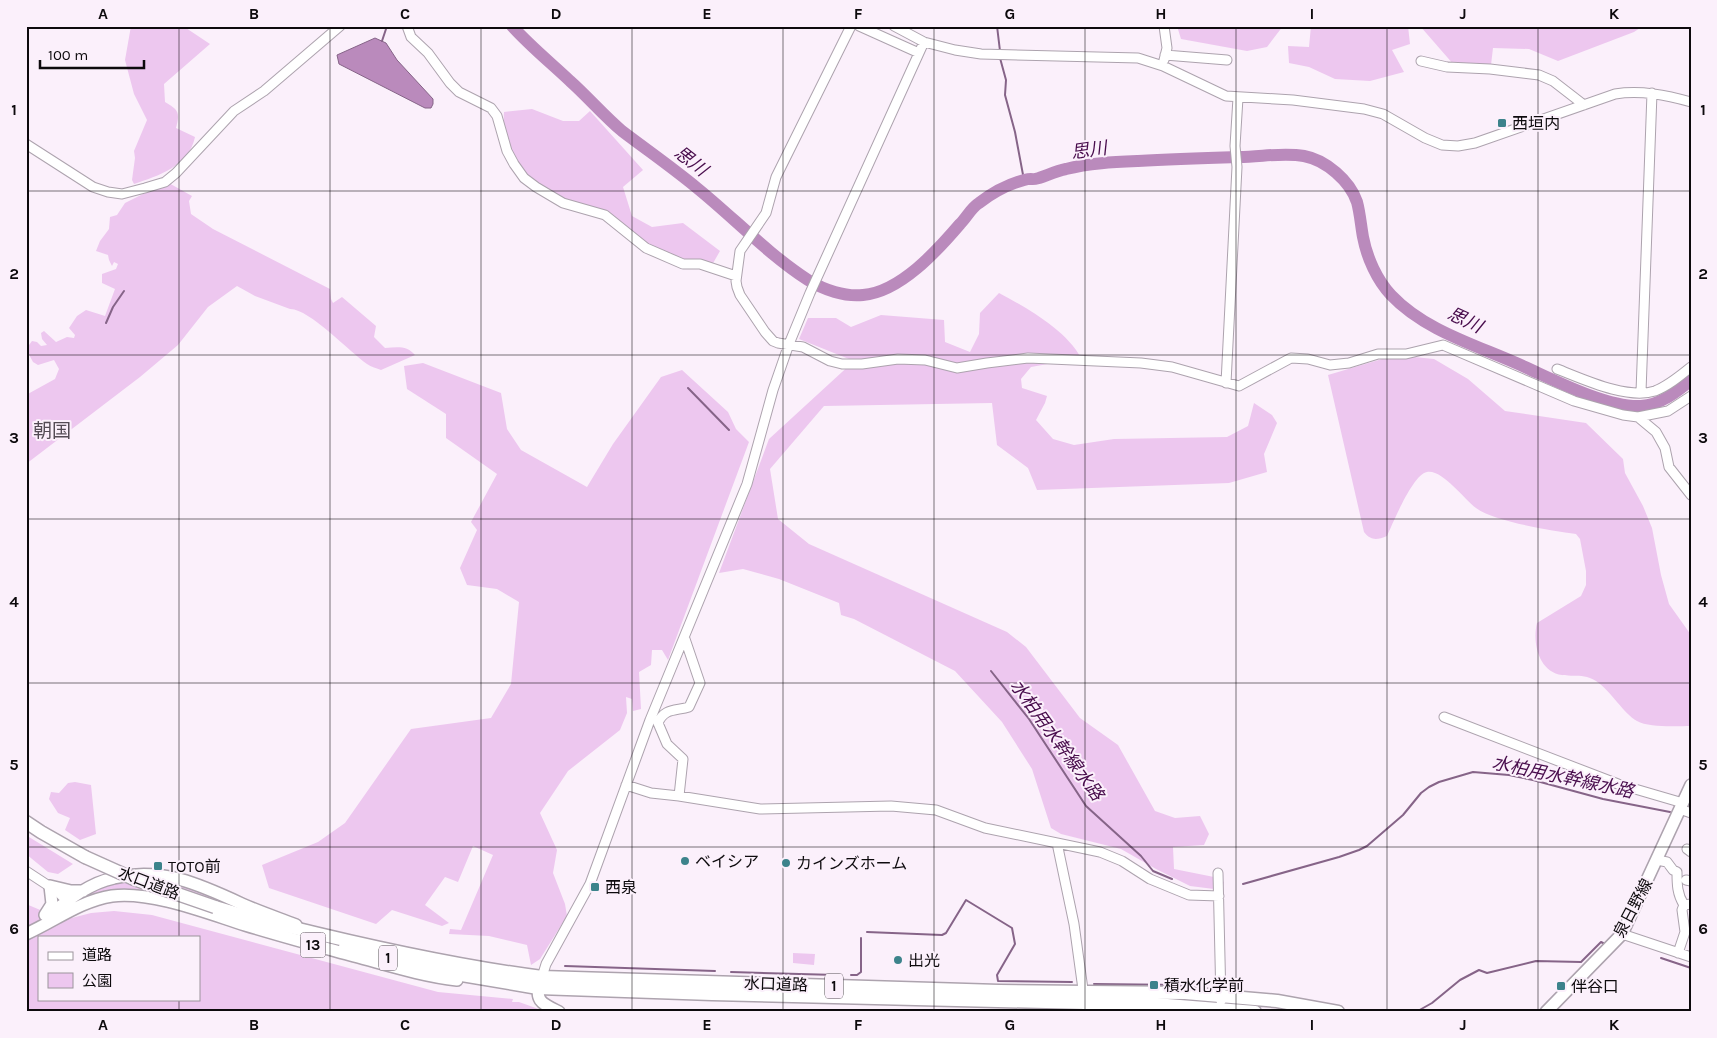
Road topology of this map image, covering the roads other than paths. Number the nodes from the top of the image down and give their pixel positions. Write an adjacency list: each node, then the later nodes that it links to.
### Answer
1 (340, 26): 17 (street)
2 (407, 26): 18 (street)
3 (851, 26): 18 (street)
4 (859, 26): 8 (street)
5 (894, 26): 7 (street)
6 (1164, 26): 9 (street)
7 (924, 42): 8 (street); 12 (street)
8 (919, 53): 19 (street)
9 (1165, 55): 10 (street); 12 (street)
10 (1227, 60)
11 (1421, 61): 16 (street)
12 (1163, 66): 14 (street)
13 (1652, 93): 15 (street); 16 (street); 23 (street)
14 (1238, 98): 16 (street); 22 (street)
15 (1691, 102)
16 (1584, 105)
17 (26, 144)
18 (736, 276): 19 (street)
19 (789, 344): 22 (street); 27 (street)
20 (1691, 367): 23 (street)
21 (1557, 369): 23 (street)
22 (1226, 383): 25 (street)
23 (1641, 392)
24 (1691, 396): 25 (street)
25 (1638, 417): 26 (street)
26 (1691, 495)
27 (685, 639): 29 (street); 29 (street)
28 (1444, 717): 33 (street)
29 (654, 722): 30 (street); 32 (street)
30 (626, 785): 32 (street); 53 (street)
31 (1691, 785): 33 (main road, 泉日野線)
32 (679, 796): 35 (street)
33 (1685, 808): 36 (main road, 泉日野線)
34 (26, 822): 46 (highway, 水口道路 / 1, bridge)
35 (1057, 843): 41 (street); 54 (street)
36 (1657, 860): 44 (street); 48 (main road, 泉日野線)
37 (26, 872): 39 (street)
38 (1218, 873): 41 (street)
39 (50, 886): 40 (main road); 43 (street); 45 (main road)
40 (84, 891): 43 (main road, 13); 49 (main road, 13)
41 (1219, 896): 55 (street)
42 (94, 900): 43 (main road, 13); 45 (main road, 13); 52 (main road, 13)
43 (67, 901): 45 (main road, 13)
44 (1687, 905): 50 (street)
45 (54, 912): 47 (main road, 13); 47 (main road, 13)
46 (279, 926): 49 (highway, 水口道路 / 1); 52 (highway, 水口道路 / 1)
47 (26, 933)
48 (1622, 934): 50 (street); 59 (main road, 泉日野線)
49 (333, 937): 53 (highway, 水口道路 / 1)
50 (1678, 953): 51 (street)
51 (1691, 957)
52 (499, 982): 53 (highway, 水口道路 / 1)
53 (540, 982): 54 (highway, 水口道路 / 1); 56 (main road)
54 (1086, 1002): 55 (highway, 水口道路 / 1)
55 (1221, 1002): 57 (highway, 水口道路 / 1); 58 (highway, 水口道路 / 1)
56 (559, 1012)
57 (1255, 1012)
58 (1338, 1012)
59 (1546, 1012)

